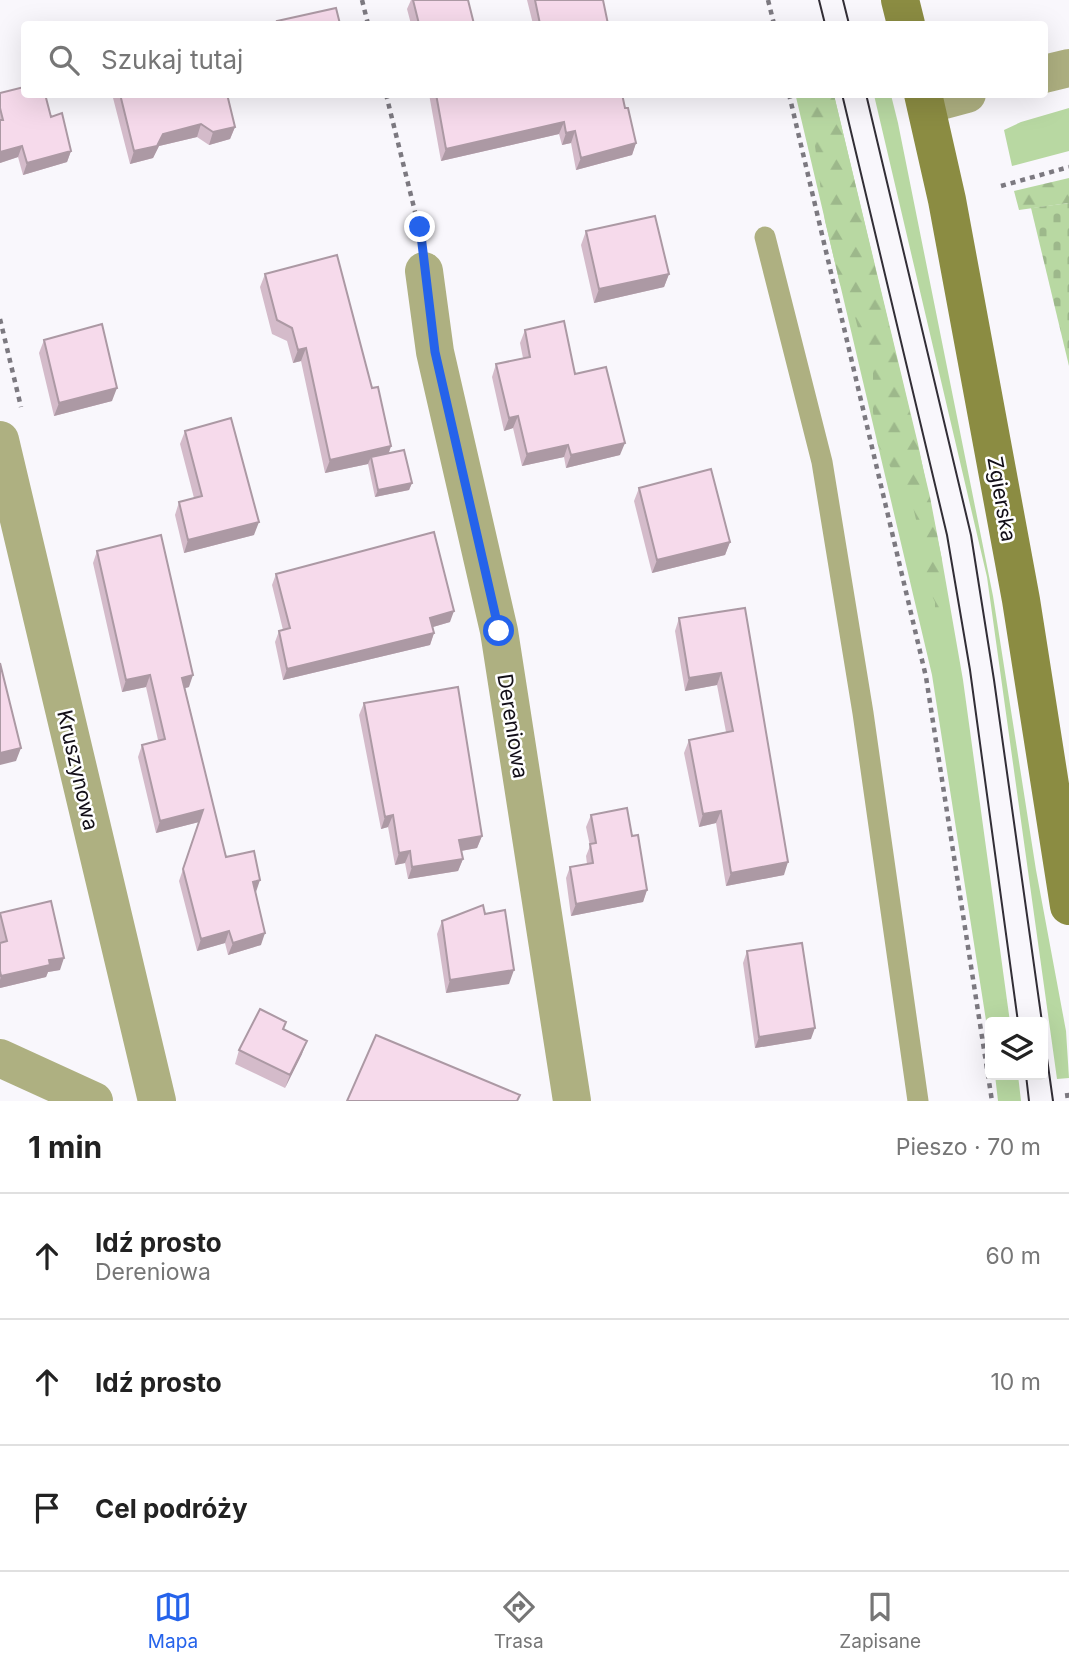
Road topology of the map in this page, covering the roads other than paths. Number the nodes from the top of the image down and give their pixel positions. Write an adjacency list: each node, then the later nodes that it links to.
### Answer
1 (900, 0): 2 (main road)
2 (905, 21)
3 (1069, 68): 4 (street)
4 (1048, 73)
5 (925, 100): 9 (main road, Zgierska)
6 (765, 237): 14 (lane)
7 (424, 271): 13 (street, Dereniowa)
8 (0, 440): 12 (street, Kruszynowa)
9 (1069, 906)
10 (0, 1058): 11 (street)
11 (94, 1101)
12 (157, 1101)
13 (572, 1101)
14 (918, 1101)

